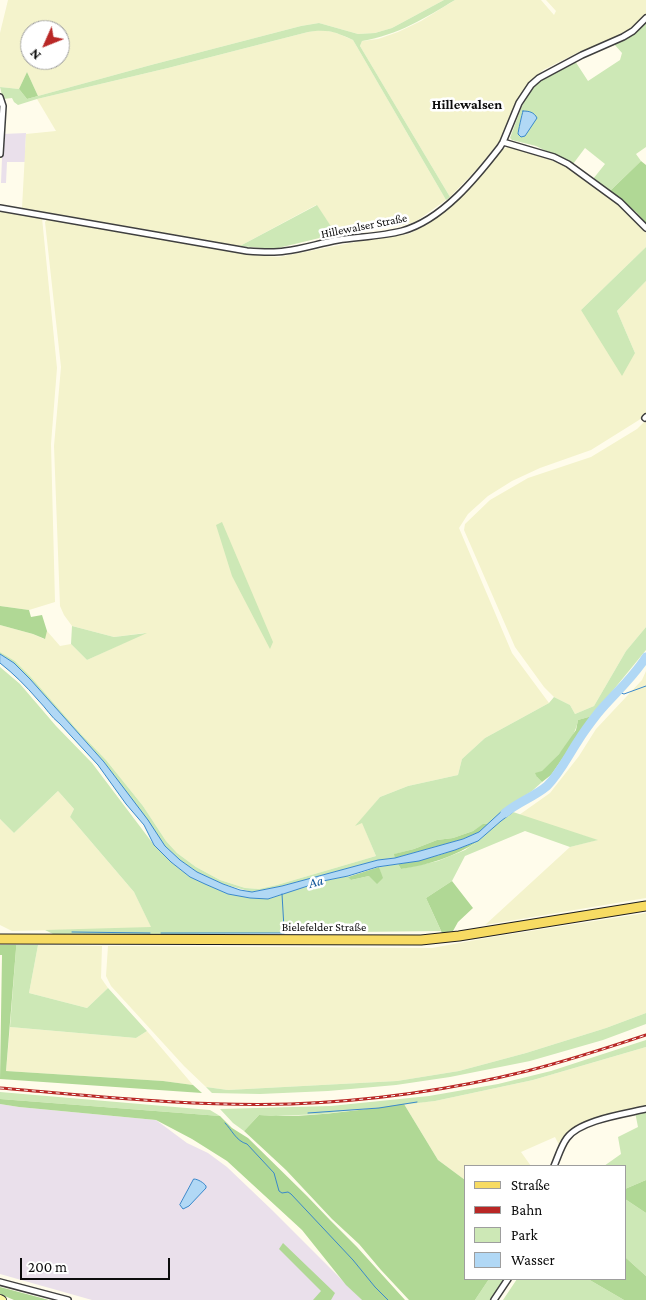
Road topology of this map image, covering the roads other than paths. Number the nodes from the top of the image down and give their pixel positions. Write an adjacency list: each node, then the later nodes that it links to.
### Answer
1 (646, 18): 4 (street, Hillewalser Straße)
2 (0, 96): 3 (street)
3 (1, 106): 5 (street)
4 (503, 142): 6 (street, Hillewalser Straße); 7 (street)
5 (0, 154)
6 (0, 208)
7 (646, 228)
8 (646, 906): 9 (main road, Bielefelder Straße)
9 (0, 939)
10 (646, 1108): 11 (street)
11 (554, 1165)
12 (507, 1280): 15 (street)
13 (0, 1282): 14 (street)
14 (68, 1300)
15 (494, 1300)

